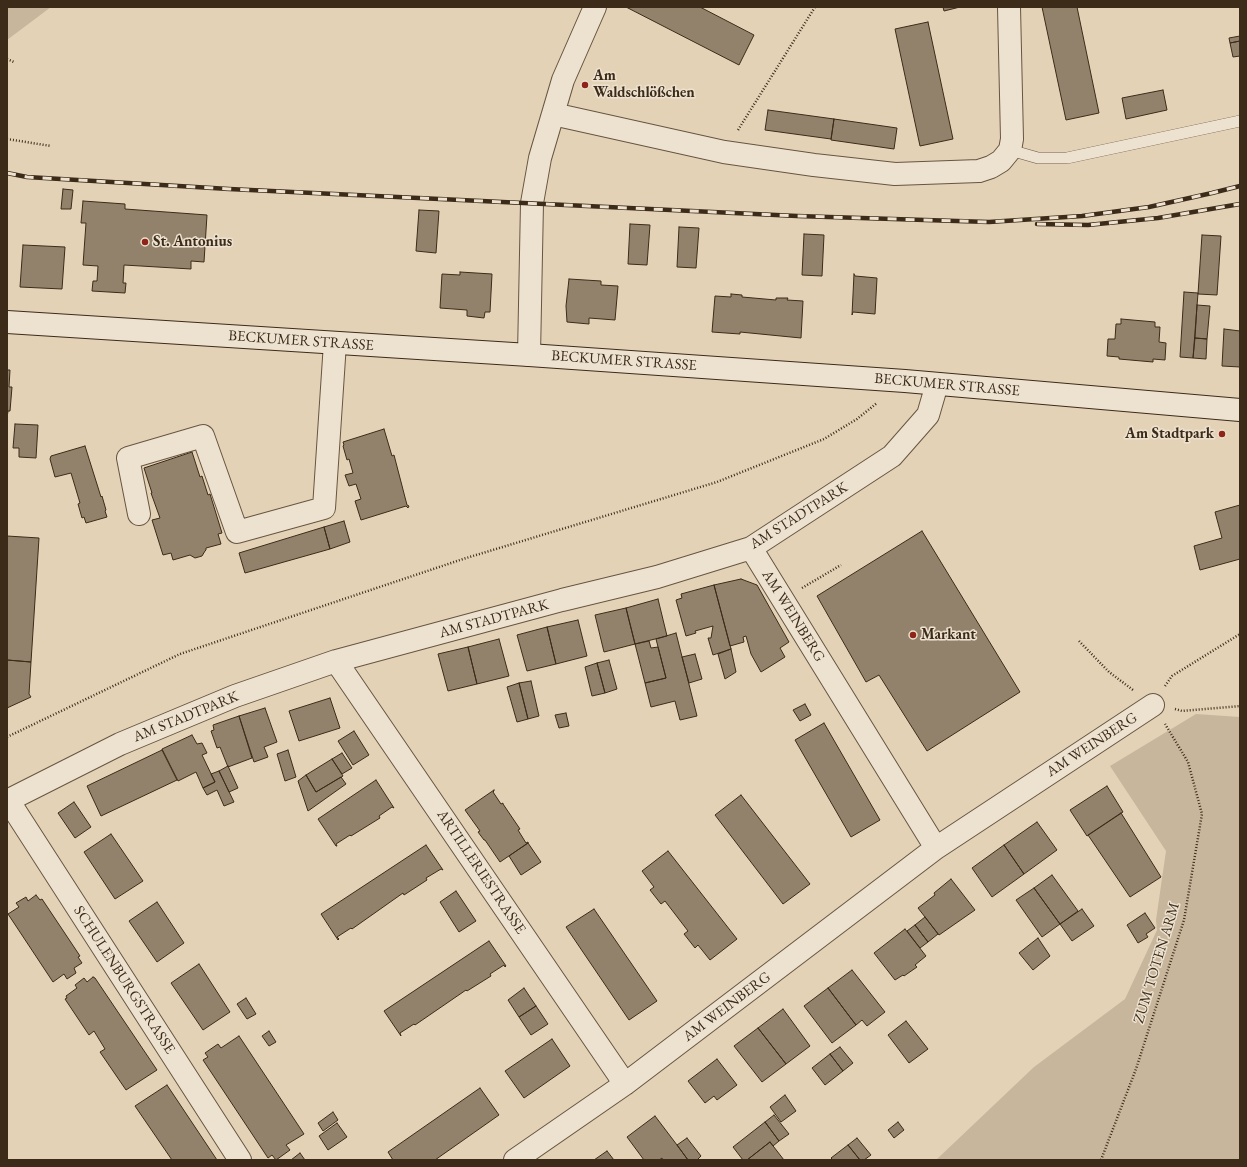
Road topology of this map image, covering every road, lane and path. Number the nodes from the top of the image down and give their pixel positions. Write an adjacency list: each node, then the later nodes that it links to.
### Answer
1 (594, 7): 6 (street)
2 (815, 7): 11 (path)
3 (1009, 7): 10 (street)
4 (7, 59): 5 (path)
5 (14, 62)
6 (553, 114): 11 (street); 14 (street)
7 (1240, 121): 10 (lane)
8 (7, 139): 9 (path)
9 (51, 146)
10 (1010, 150): 11 (street)
11 (724, 152)
12 (7, 322): 13 (street, BECKUMER STRASSE)
13 (335, 343): 14 (street, BECKUMER STRASSE); 18 (street)
14 (529, 355): 15 (street, BECKUMER STRASSE)
15 (905, 381): 16 (street, BECKUMER STRASSE); 27 (path)
16 (937, 384): 17 (street, BECKUMER STRASSE); 19 (street, AM STADTPARK)
17 (1240, 410)
18 (139, 514)
19 (751, 548): 21 (street, AM WEINBERG); 24 (street, AM STADTPARK)
20 (841, 565): 21 (path)
21 (783, 600): 29 (street, AM WEINBERG)
22 (1240, 634): 25 (path, AM WEINBERG)
23 (1079, 640): 25 (path)
24 (336, 661): 28 (street, AM STADTPARK); 30 (street, ARTILLERIESTRASSE)
25 (1153, 705): 26 (path); 29 (street, AM WEINBERG); 33 (path, ZUM TOTEN ARM)
26 (1240, 706)
27 (7, 737)
28 (7, 800): 31 (street, SCHULENBURGSTRASSE)
29 (936, 848): 30 (street, AM WEINBERG)
30 (625, 1084): 32 (street, AM WEINBERG)
31 (240, 1160)
32 (515, 1160)
33 (1100, 1160)

